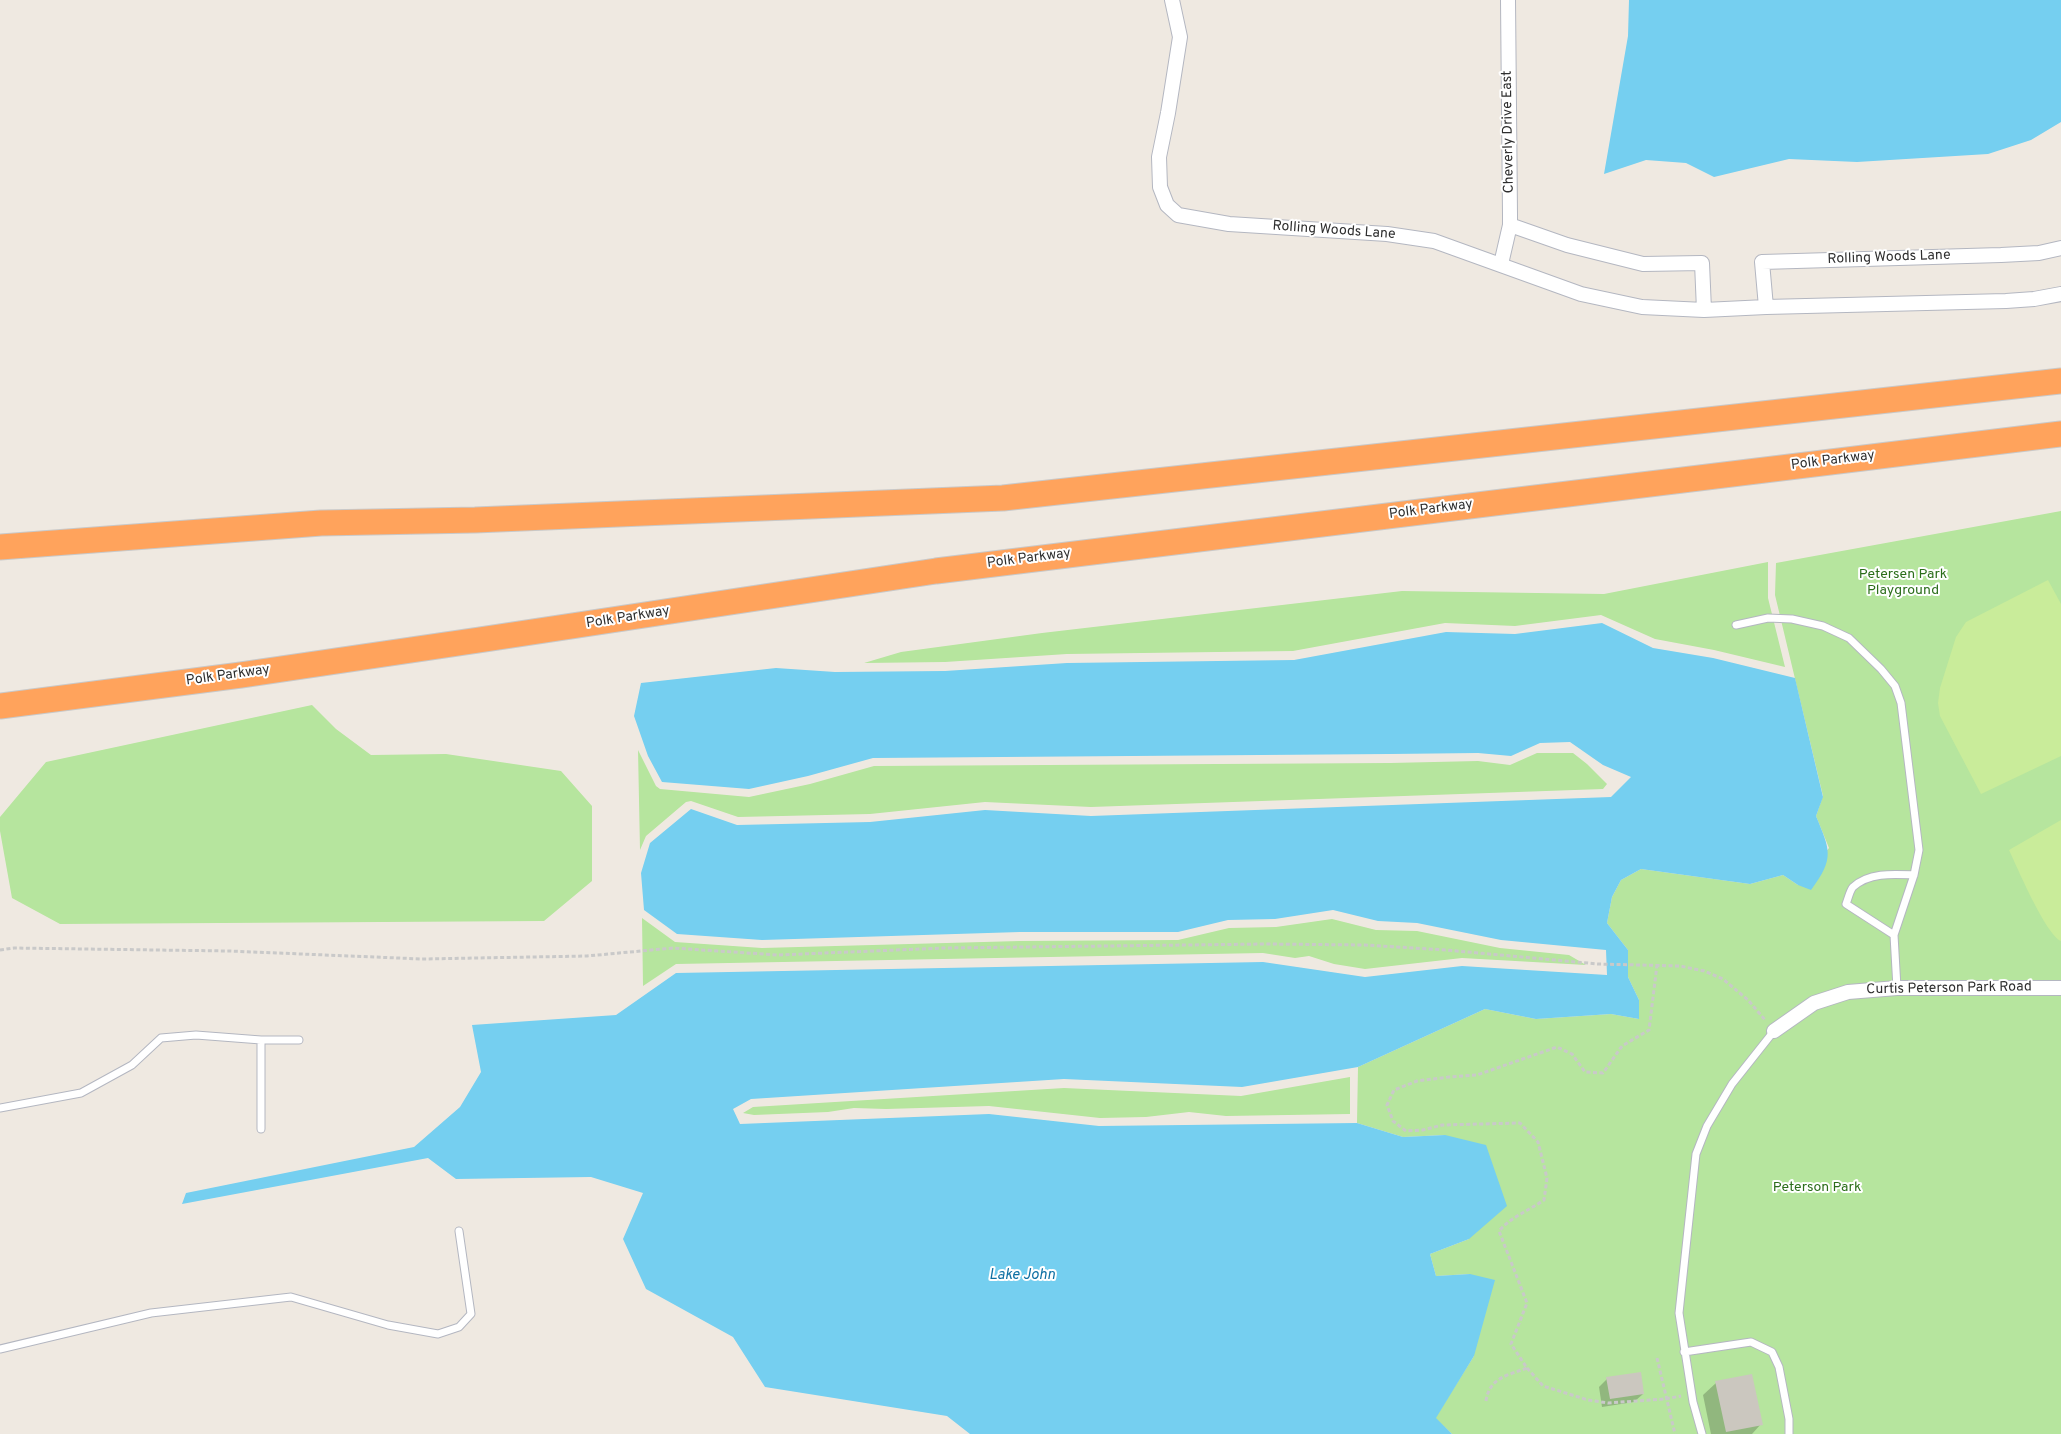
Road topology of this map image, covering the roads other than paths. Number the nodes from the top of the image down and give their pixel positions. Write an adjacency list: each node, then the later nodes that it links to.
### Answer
1 (1172, 0): 5 (street, Rolling Woods Lane)
2 (1508, 0): 3 (street, Cheverly Drive East)
3 (1510, 225): 5 (street, Cheverly Drive East); 8 (street)
4 (2061, 248): 7 (street, Rolling Woods Lane)
5 (1501, 264): 8 (street, Rolling Woods Lane)
6 (2061, 294): 7 (street, Rolling Woods Lane)
7 (1766, 307): 8 (street, Rolling Woods Lane)
8 (1704, 310)
9 (2061, 381): 11 (highway)
10 (2061, 434): 13 (highway, Polk Parkway)
11 (0, 547)
12 (1736, 624): 14 (lane)
13 (0, 706)
14 (1914, 876): 15 (lane); 15 (lane)
15 (1894, 935): 16 (lane)
16 (1897, 988): 17 (street, Curtis Peterson Park Road); 18 (street, Curtis Peterson Park Road)
17 (2061, 988)
18 (1774, 1030): 25 (lane, Curtis Peterson Park Road)
19 (261, 1040): 20 (lane); 21 (lane); 22 (lane)
20 (299, 1040)
21 (0, 1108)
22 (261, 1129)
23 (459, 1231): 24 (lane)
24 (0, 1349)
25 (1684, 1352): 26 (lane, Curtis Peterson Park Road); 27 (lane)
26 (1702, 1434)
27 (1789, 1434)

